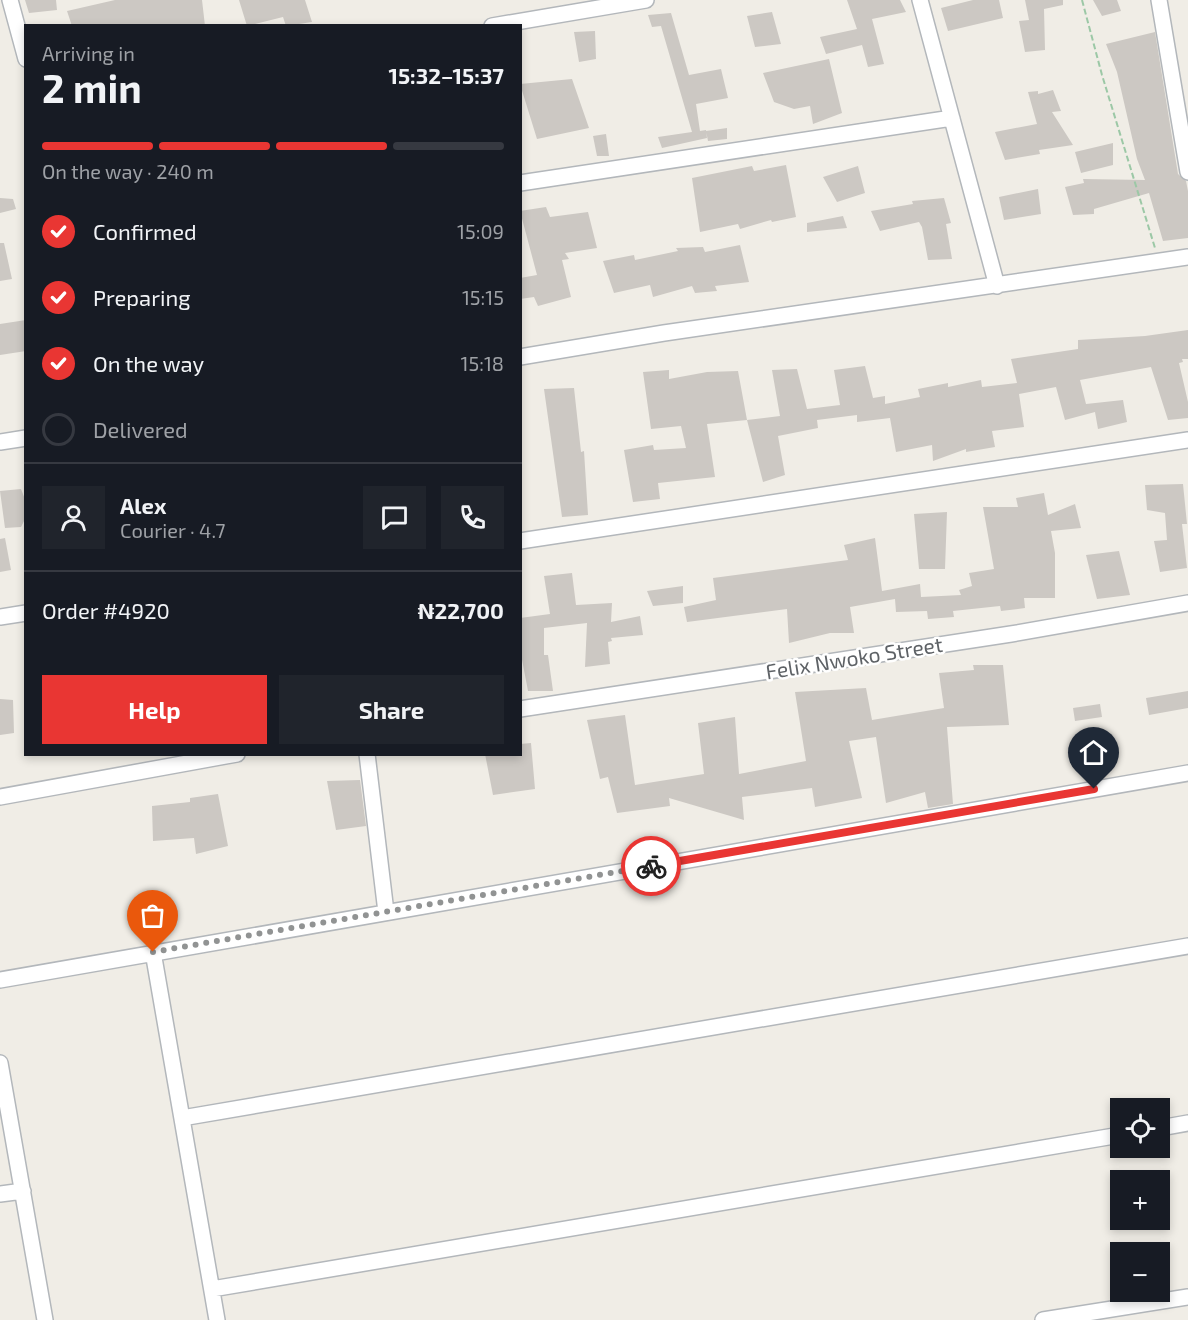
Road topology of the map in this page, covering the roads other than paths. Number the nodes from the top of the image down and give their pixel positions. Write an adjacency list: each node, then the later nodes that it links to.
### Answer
1 (10, 0): 6 (street)
2 (646, 0): 5 (street)
3 (920, 0): 7 (street)
4 (1160, 0): 8 (street)
5 (504, 24)
6 (24, 52)
7 (952, 118): 9 (street); 11 (street)
8 (1188, 172)
9 (522, 183)
10 (1188, 256): 11 (street)
11 (997, 286): 12 (street)
12 (522, 357)
13 (24, 438): 15 (street)
14 (1188, 440): 16 (street)
15 (0, 442)
16 (522, 542)
17 (1188, 603): 20 (street, Felix Nwoko Street)
18 (24, 613): 19 (street)
19 (0, 617)
20 (522, 709)
21 (226, 756): 24 (street)
22 (367, 756): 25 (street)
23 (1188, 773): 25 (street)
24 (0, 797)
25 (386, 912): 27 (street)
26 (1188, 946): 30 (street)
27 (153, 952): 28 (street); 30 (street)
28 (0, 980)
29 (0, 1063): 34 (street)
30 (182, 1118): 36 (street)
31 (1188, 1123): 32 (street)
32 (1170, 1126)
33 (1110, 1137): 36 (street)
34 (23, 1191): 35 (street); 38 (street)
35 (0, 1194)
36 (212, 1289): 39 (street)
37 (1188, 1297): 40 (street)
38 (45, 1320)
39 (217, 1320)
40 (1043, 1320)

